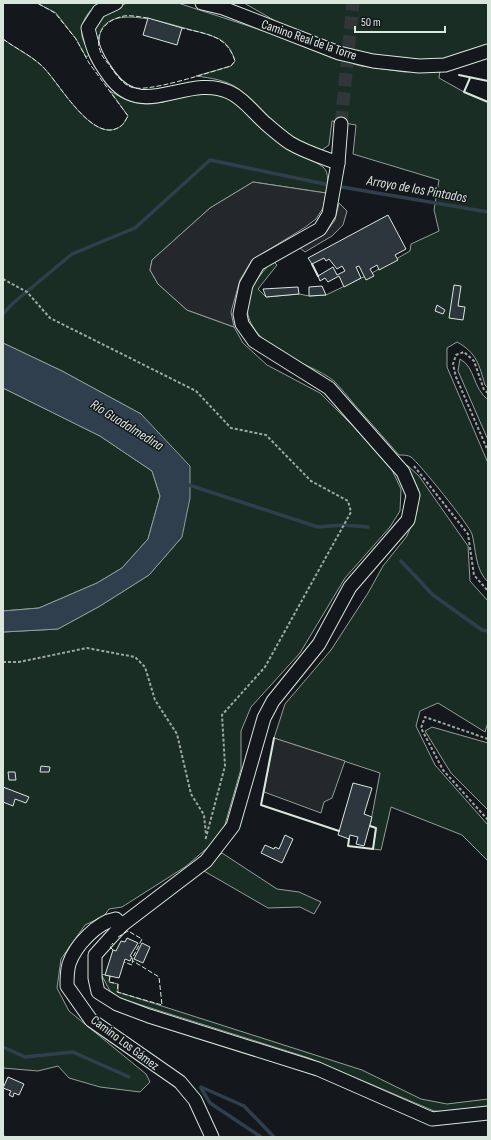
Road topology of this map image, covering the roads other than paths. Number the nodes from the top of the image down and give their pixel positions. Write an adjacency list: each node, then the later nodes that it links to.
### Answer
1 (116, 3): 5 (street)
2 (202, 3): 3 (street, Camino Real de la Torre)
3 (488, 51)
4 (341, 124): 5 (street)
5 (338, 164): 6 (street)
6 (122, 925): 7 (street); 8 (street, Camino Los Gámez)
7 (488, 1113)
8 (211, 1137)

